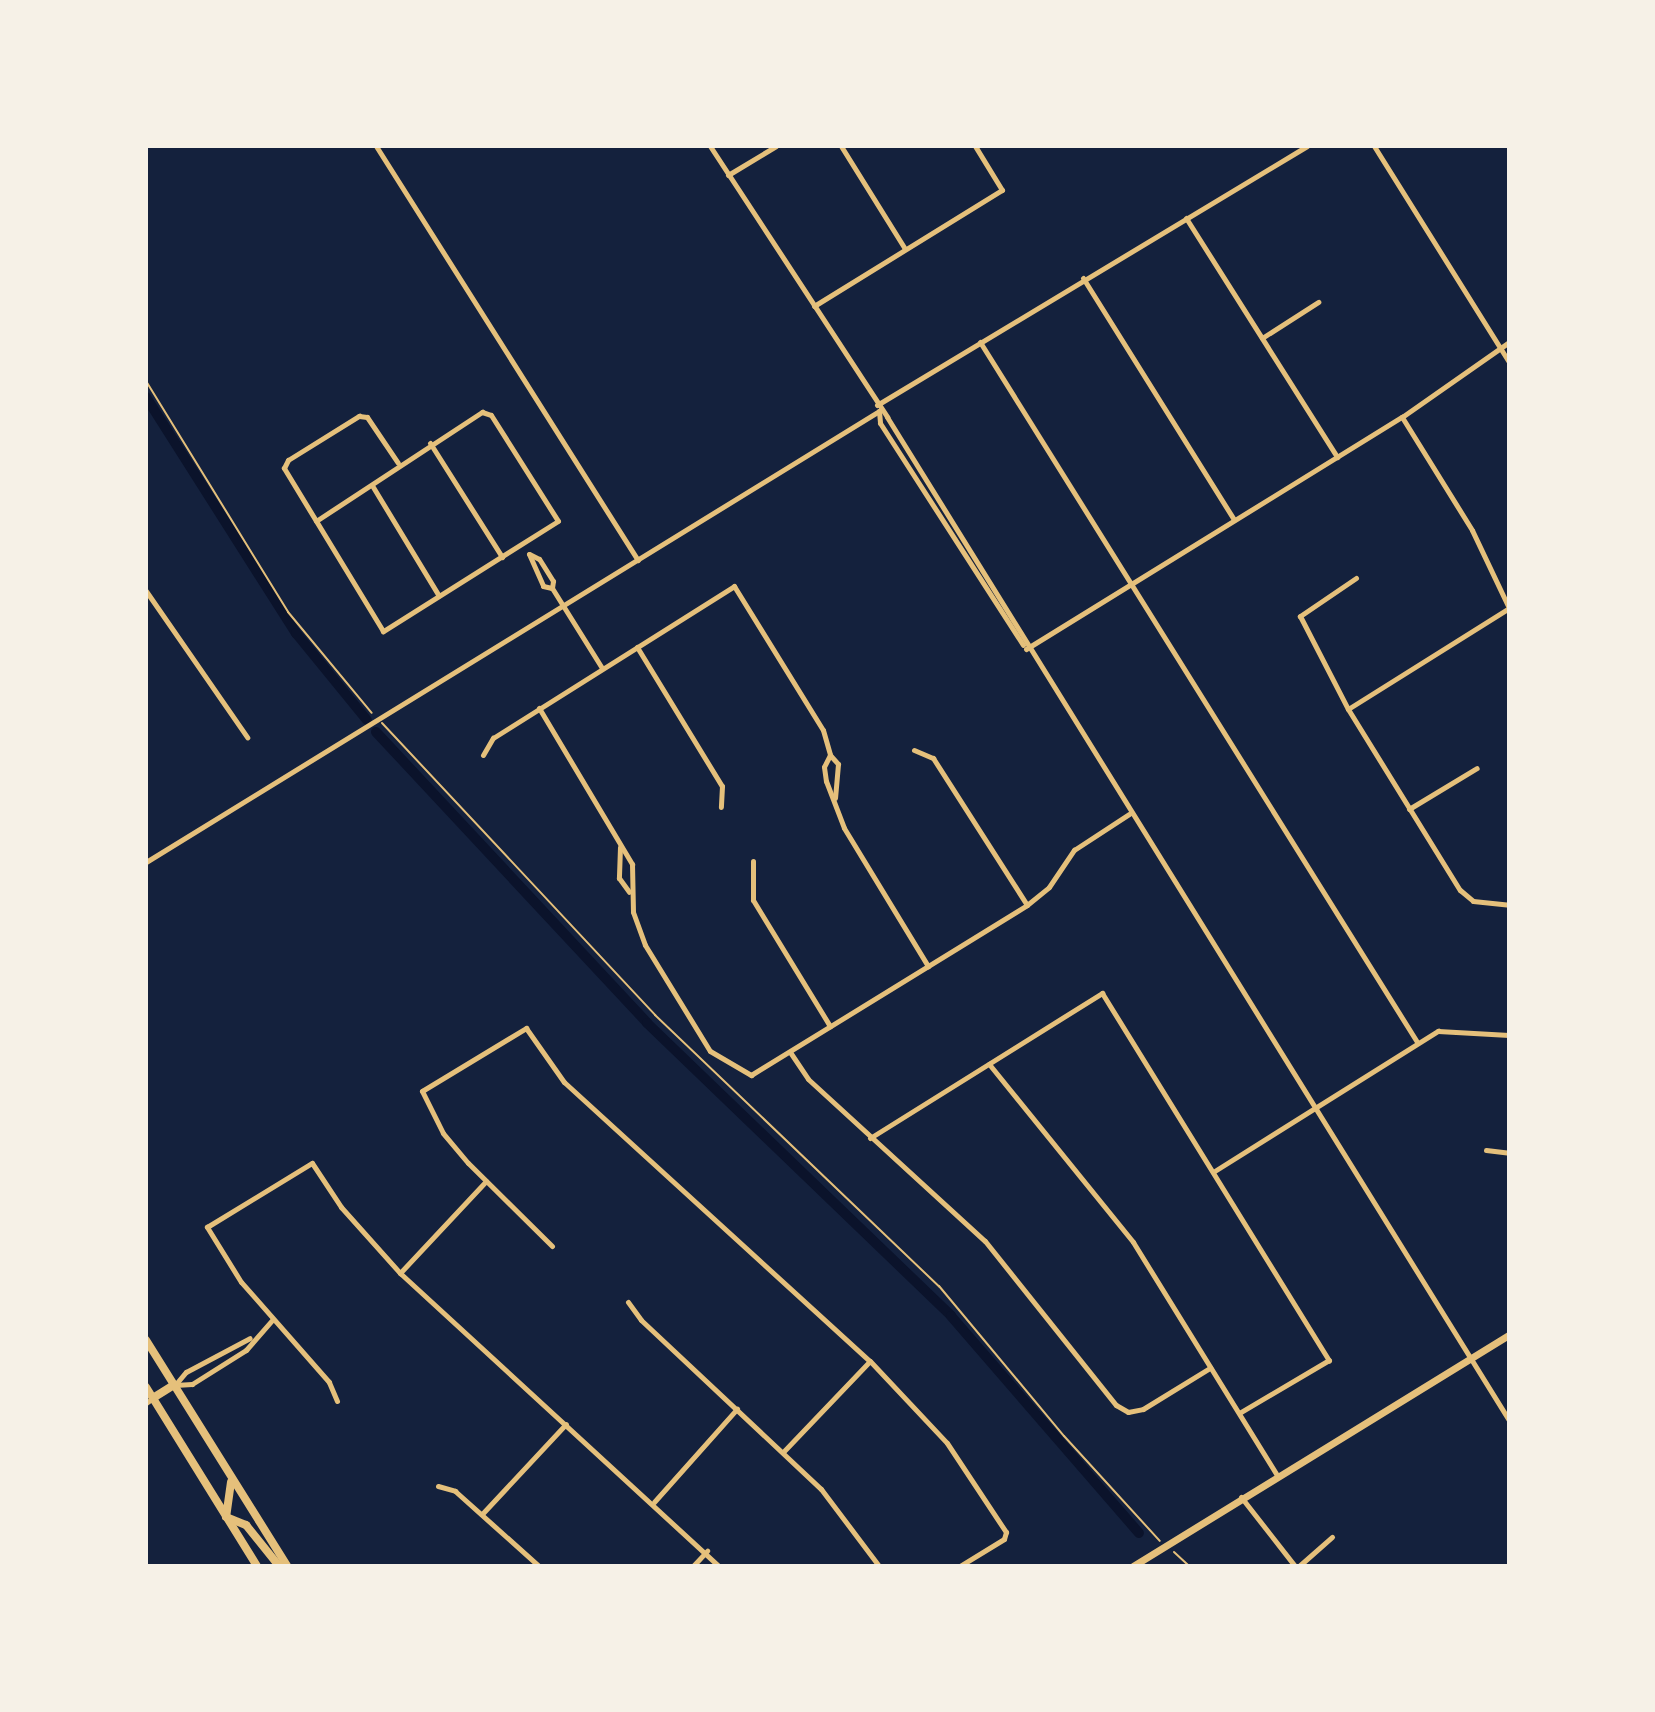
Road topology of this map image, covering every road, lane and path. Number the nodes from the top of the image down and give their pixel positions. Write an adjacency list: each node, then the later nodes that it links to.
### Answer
1 (376, 146): 32 (street)
2 (710, 146): 9 (street)
3 (776, 146): 9 (street)
4 (841, 146): 11 (street)
5 (975, 146): 11 (street)
6 (1307, 146): 8 (street)
7 (1373, 147): 18 (street)
8 (1297, 148): 10 (street)
9 (728, 175): 14 (street)
10 (1186, 218): 12 (street); 15 (street)
11 (905, 249): 14 (street)
12 (1083, 278): 16 (street); 27 (street)
13 (1318, 302): 15 (street)
14 (814, 306): 21 (street)
15 (1262, 338): 24 (street)
16 (980, 342): 21 (street); 34 (street)
17 (1509, 342): 18 (street)
18 (1499, 349): 19 (street); 22 (street)
19 (1509, 362)
20 (146, 381): 45 (path)
21 (878, 408): 32 (street); 41 (street); 41 (street)
22 (1402, 417): 24 (street); 39 (street)
23 (430, 443): 25 (street); 29 (street); 31 (street)
24 (1337, 457): 27 (street)
25 (398, 463): 26 (street); 28 (street)
26 (373, 487): 28 (street); 37 (street)
27 (1234, 520): 34 (street)
28 (316, 521): 37 (street)
29 (523, 544): 30 (street); 31 (street)
30 (529, 554): 35 (street); 35 (street)
31 (502, 557): 37 (street)
32 (638, 560): 38 (street)
33 (1356, 578): 44 (street)
34 (1130, 584): 41 (street); 64 (street)
35 (552, 588): 38 (street)
36 (146, 591): 46 (street)
37 (439, 596)
38 (564, 607): 42 (street); 45 (street)
39 (1509, 608): 44 (street)
40 (637, 647): 42 (street); 49 (street); 52 (street)
41 (1026, 649): 54 (street)
42 (602, 668): 43 (street)
43 (539, 708): 48 (street); 55 (street)
44 (1348, 709): 53 (street)
45 (378, 722): 57 (street); 102 (path)
46 (247, 737)
47 (914, 750): 59 (street)
48 (483, 755)
49 (830, 755): 51 (street); 51 (street)
50 (1477, 768): 53 (street)
51 (835, 799): 61 (street)
52 (721, 807)
53 (1409, 809): 60 (street)
54 (1129, 814): 59 (street); 67 (street)
55 (620, 847): 58 (street); 58 (street)
56 (753, 861): 62 (street)
57 (146, 862)
58 (629, 893): 65 (street)
59 (1027, 905): 61 (street)
60 (1509, 905)
61 (928, 966): 62 (street)
62 (830, 1026): 65 (street)
63 (1509, 1035): 64 (street)
64 (1417, 1042): 67 (street)
65 (790, 1052): 68 (street)
66 (989, 1064): 68 (street); 71 (street); 84 (street)
67 (1315, 1109): 71 (street); 81 (street)
68 (870, 1138): 84 (street)
69 (1486, 1150): 70 (street)
70 (1509, 1153)
71 (1213, 1172): 90 (street)
72 (486, 1181): 73 (street); 74 (street); 82 (street)
73 (552, 1246)
74 (400, 1273): 76 (street); 92 (street)
75 (628, 1302): 89 (street)
76 (272, 1320): 78 (street); 88 (street)
77 (1509, 1335): 81 (main road)
78 (252, 1338): 80 (street); 83 (street)
79 (146, 1340): 85 (main road)
80 (216, 1354): 83 (street); 85 (street)
81 (1470, 1357): 91 (street); 94 (main road)
82 (870, 1361): 93 (street); 111 (street)
83 (222, 1364): 85 (street)
84 (1210, 1368): 90 (street)
85 (174, 1385): 87 (main road); 95 (main road)
86 (146, 1387): 87 (main road)
87 (150, 1401): 100 (main road)
88 (337, 1401)
89 (737, 1409): 93 (street); 98 (street)
90 (1239, 1413): 94 (street)
91 (1509, 1420)
92 (566, 1424): 98 (street); 99 (street)
93 (784, 1451): 110 (street)
94 (1277, 1475): 97 (main road)
95 (230, 1476): 100 (main road); 106 (main road)
96 (438, 1486): 99 (street)
97 (1241, 1497): 102 (main road); 114 (street)
98 (654, 1502): 103 (street)
99 (482, 1514): 107 (street)
100 (226, 1517): 104 (main road); 105 (main road)
101 (1332, 1537): 114 (street)
102 (1165, 1546): 112 (main road); 113 (path)
103 (707, 1551): 108 (street); 109 (street)
104 (257, 1566)
105 (279, 1566)
106 (287, 1566)
107 (539, 1566)
108 (693, 1566)
109 (719, 1566)
110 (879, 1566)
111 (960, 1566)
112 (1133, 1566)
113 (1189, 1566)
114 (1297, 1566)

